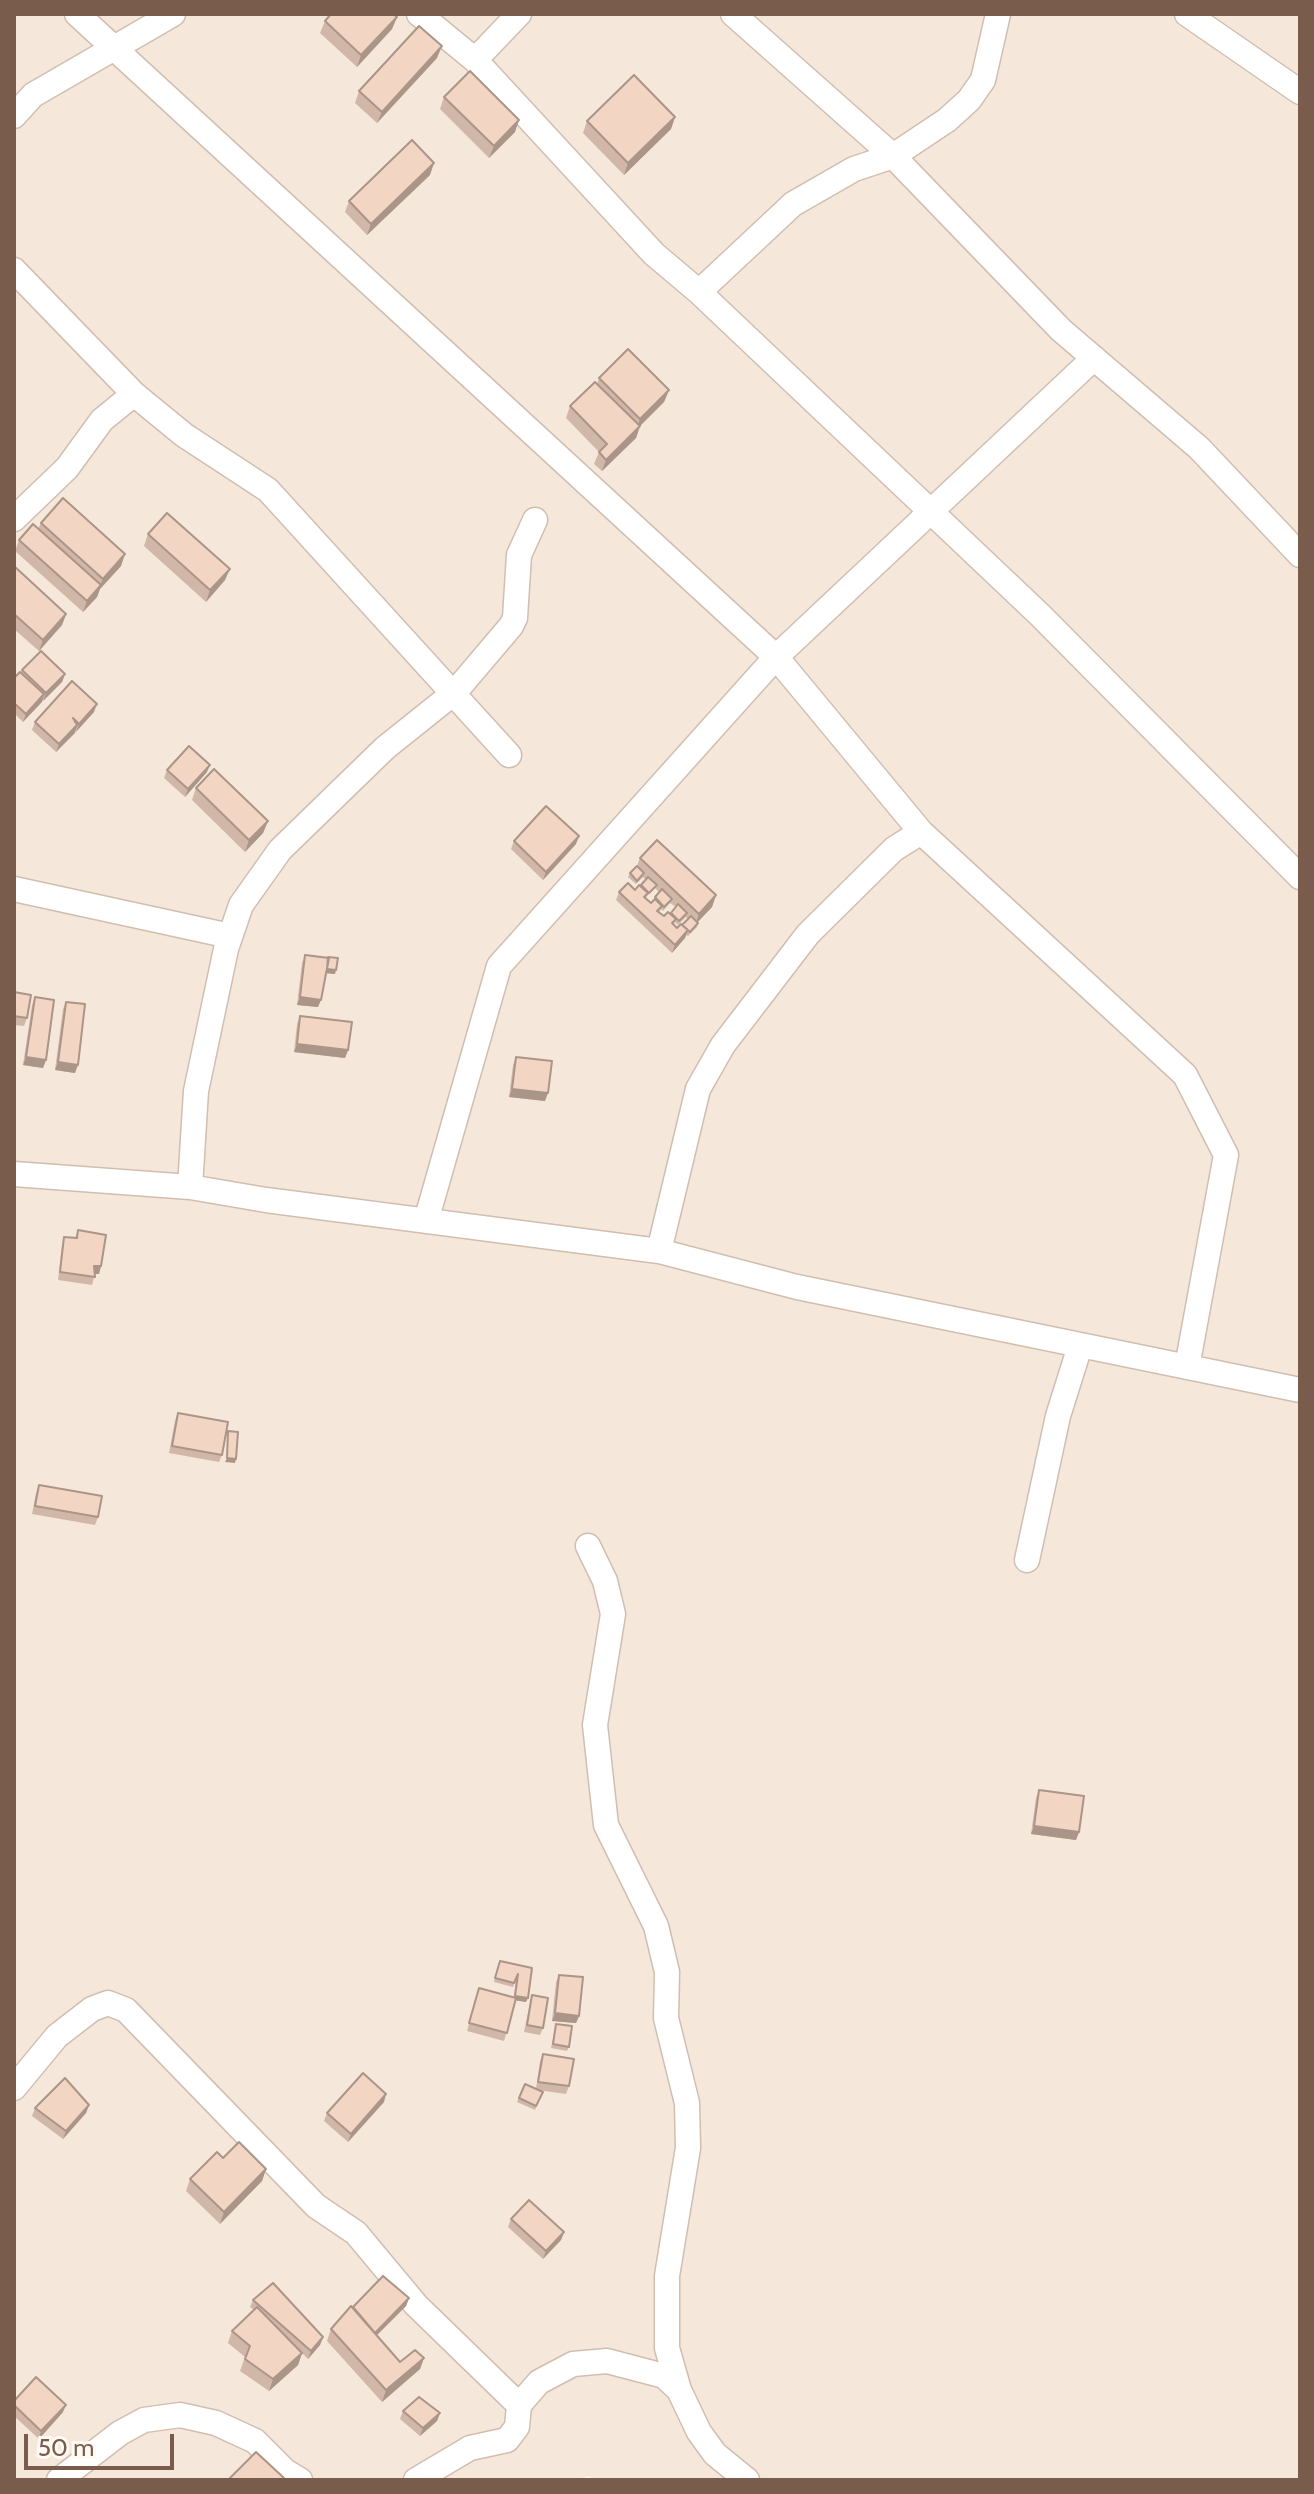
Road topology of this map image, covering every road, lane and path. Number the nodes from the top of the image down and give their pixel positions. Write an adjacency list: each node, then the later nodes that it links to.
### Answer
1 (77, 14): 8 (street)
2 (173, 14): 8 (street)
3 (419, 14): 9 (street)
4 (519, 14): 9 (street)
5 (733, 14): 12 (street)
6 (998, 14): 12 (street)
7 (1187, 14): 10 (street)
8 (114, 49): 11 (street); 21 (street)
9 (475, 60): 14 (street)
10 (1300, 92)
11 (14, 116)
12 (893, 156): 14 (street); 15 (street)
13 (14, 270): 16 (street)
14 (699, 292): 17 (street)
15 (1094, 358): 17 (street); 20 (street)
16 (134, 394): 18 (street); 22 (street)
17 (931, 512): 21 (street); 25 (street)
18 (14, 519)
19 (535, 520): 22 (street)
20 (1300, 555)
21 (776, 657): 24 (street); 30 (street)
22 (455, 692): 23 (street); 27 (street)
23 (509, 755)
24 (921, 832): 31 (street); 33 (street)
25 (1300, 877)
26 (14, 889): 27 (street)
27 (230, 936): 29 (street)
28 (14, 1174): 29 (street)
29 (190, 1187): 30 (street)
30 (426, 1221): 31 (street)
31 (659, 1251): 32 (street)
32 (1080, 1346): 33 (street); 36 (street)
33 (1187, 1367): 34 (street)
34 (1300, 1390)
35 (588, 1546): 38 (street)
36 (1027, 1560)
37 (14, 2088): 39 (street)
38 (679, 2390): 39 (street); 43 (street)
39 (519, 2405): 42 (street)
40 (59, 2480): 41 (street)
41 (300, 2480)
42 (416, 2480)
43 (747, 2480)

